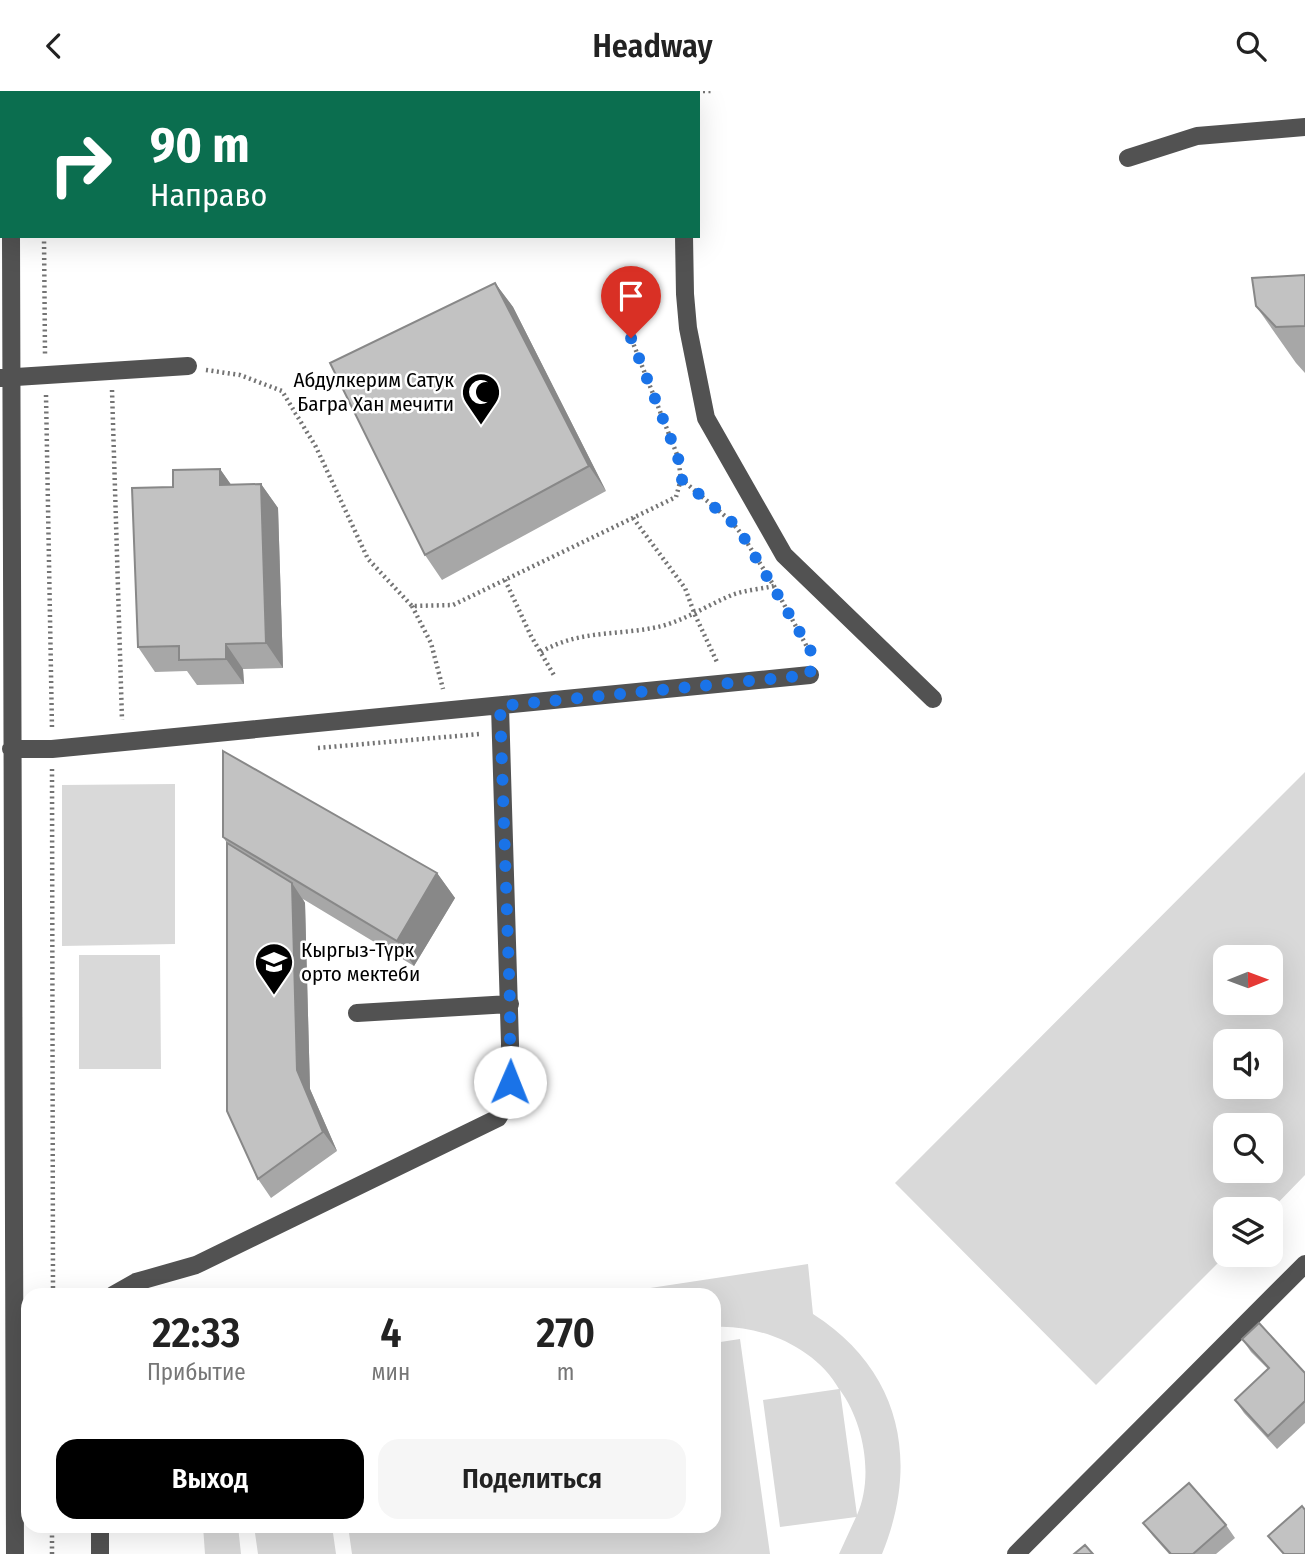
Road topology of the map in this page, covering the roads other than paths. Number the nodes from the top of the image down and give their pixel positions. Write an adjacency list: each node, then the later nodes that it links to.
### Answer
1 (1305, 127): 2 (street)
2 (1128, 158)
3 (11, 238): 6 (street)
4 (684, 238): 8 (street)
5 (188, 366): 6 (street)
6 (5, 377): 10 (street)
7 (810, 675): 9 (street)
8 (933, 699)
9 (500, 706): 10 (street); 11 (street)
10 (12, 749): 13 (street)
11 (510, 1004): 12 (street); 15 (street)
12 (357, 1013)
13 (7, 1188): 16 (street)
14 (1305, 1263): 20 (street)
15 (125, 1288)
16 (21, 1306): 18 (street)
17 (100, 1533): 19 (street)
18 (10, 1550)
19 (100, 1554)
20 (1016, 1554)

